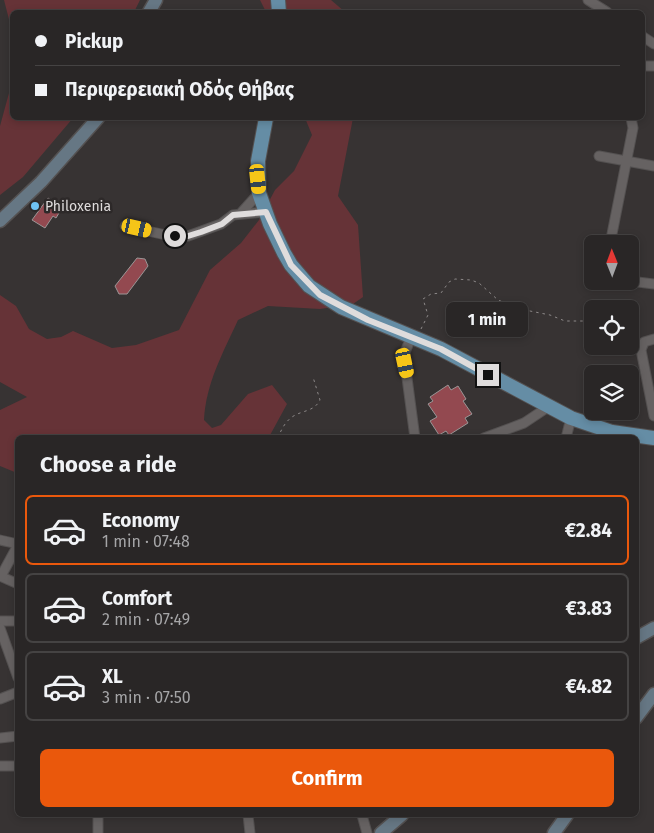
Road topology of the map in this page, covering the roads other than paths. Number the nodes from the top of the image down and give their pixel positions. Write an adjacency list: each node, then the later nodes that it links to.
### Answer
1 (588, 0): 2 (street)
2 (604, 10)
3 (96, 120): 12 (street)
4 (266, 120): 9 (main road)
5 (631, 120): 7 (street)
6 (599, 156): 7 (street)
7 (627, 162): 8 (street); 14 (street)
8 (654, 166)
9 (260, 193): 10 (main road); 11 (street)
10 (266, 212): 11 (street); 17 (main road)
11 (240, 214): 13 (street)
12 (0, 221)
13 (125, 226)
14 (612, 235)
15 (639, 282): 16 (street)
16 (654, 284)
17 (413, 338): 19 (main road); 22 (street)
18 (654, 339): 20 (street)
19 (548, 407): 21 (main road); 23 (street)
20 (654, 416)
21 (571, 418): 24 (street); 25 (main road)
22 (415, 435)
23 (496, 435)
24 (567, 435)
25 (633, 435)
26 (639, 436): 27 (main road)
27 (654, 438)
28 (0, 540): 29 (street)
29 (15, 544)
30 (15, 550): 31 (street)
31 (1, 576): 32 (street)
32 (15, 583)
33 (0, 621): 34 (street)
34 (15, 621)
35 (0, 628): 38 (street)
36 (654, 628): 37 (street)
37 (639, 636)
38 (3, 642): 39 (street)
39 (15, 671)
40 (15, 693): 42 (street)
41 (654, 694): 43 (street)
42 (0, 699)
43 (639, 714)
44 (15, 736): 45 (street)
45 (0, 738)
46 (0, 766): 47 (street)
47 (15, 766)
48 (98, 817): 53 (street)
49 (248, 817): 54 (street)
50 (363, 817): 55 (street)
51 (400, 817): 56 (street)
52 (566, 817): 57 (street)
53 (98, 833)
54 (250, 833)
55 (367, 833)
56 (381, 833)
57 (554, 833)

